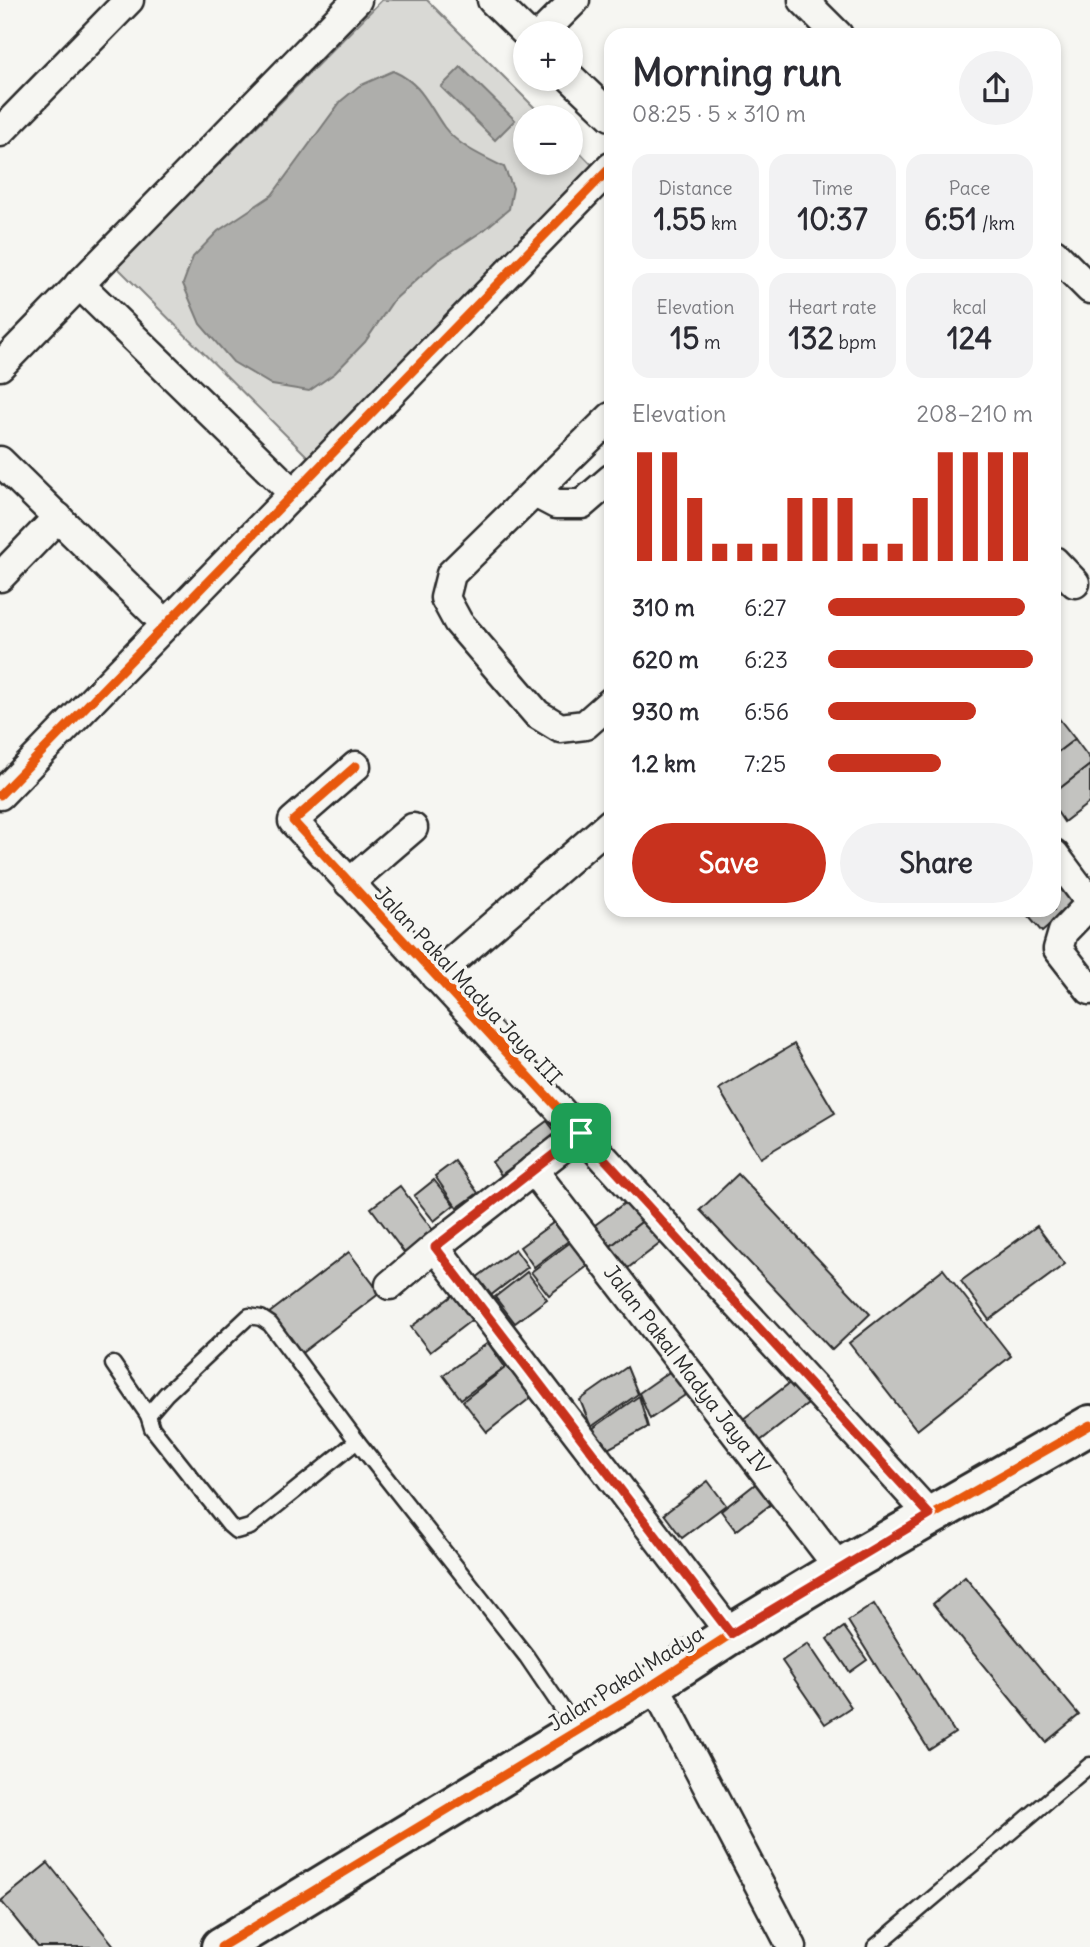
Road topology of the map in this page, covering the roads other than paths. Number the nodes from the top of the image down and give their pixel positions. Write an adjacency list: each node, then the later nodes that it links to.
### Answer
1 (129, 0): 11 (street)
2 (357, 0): 14 (street)
3 (492, 0): 6 (street)
4 (575, 0): 7 (street)
5 (803, 0): 8 (street)
6 (514, 21)
7 (554, 21)
8 (831, 28)
9 (583, 89): 10 (street)
10 (604, 109)
11 (0, 132)
12 (604, 174): 20 (street)
13 (1061, 260): 15 (street)
14 (79, 284): 16 (street); 20 (street)
15 (1090, 289)
16 (0, 366)
17 (604, 424): 21 (street)
18 (0, 461): 22 (street)
19 (604, 485): 21 (street)
20 (293, 493): 26 (street)
21 (535, 493): 27 (street)
22 (58, 517): 24 (street); 26 (street)
23 (1061, 568): 25 (street)
24 (0, 577)
25 (1075, 583)
26 (166, 624): 29 (street)
27 (604, 708)
28 (356, 766): 33 (street, Jalan Pakal Madya Jaya III)
29 (0, 794)
30 (412, 828): 33 (street)
31 (604, 829): 35 (street)
32 (1061, 864): 34 (street)
33 (349, 883): 35 (street, Jalan Pakal Madya Jaya III)
34 (1090, 903): 36 (street)
35 (435, 976): 37 (street, Jalan Pakal Madya Jaya III)
36 (1090, 990)
37 (581, 1133): 38 (street); 45 (street, Jalan Pakal Madya Jaya III)
38 (533, 1170): 39 (street); 46 (street, Jalan Pakal Madya Jaya IV)
39 (435, 1247): 40 (street); 47 (street)
40 (390, 1285)
41 (114, 1364): 42 (lane)
42 (148, 1415): 44 (lane); 44 (lane)
43 (1090, 1425): 45 (street, Jalan Pakal Madya)
44 (357, 1441): 49 (lane)
45 (930, 1515): 46 (street, Jalan Pakal Madya)
46 (840, 1569): 47 (street, Jalan Pakal Madya)
47 (731, 1634): 48 (street, Jalan Pakal Madya)
48 (654, 1684): 49 (street, Jalan Pakal Madya); 52 (street)
49 (577, 1731): 51 (street, Jalan Pakal Madya)
50 (1090, 1766): 53 (lane)
51 (221, 1947)
52 (792, 1947)
53 (875, 1947)

